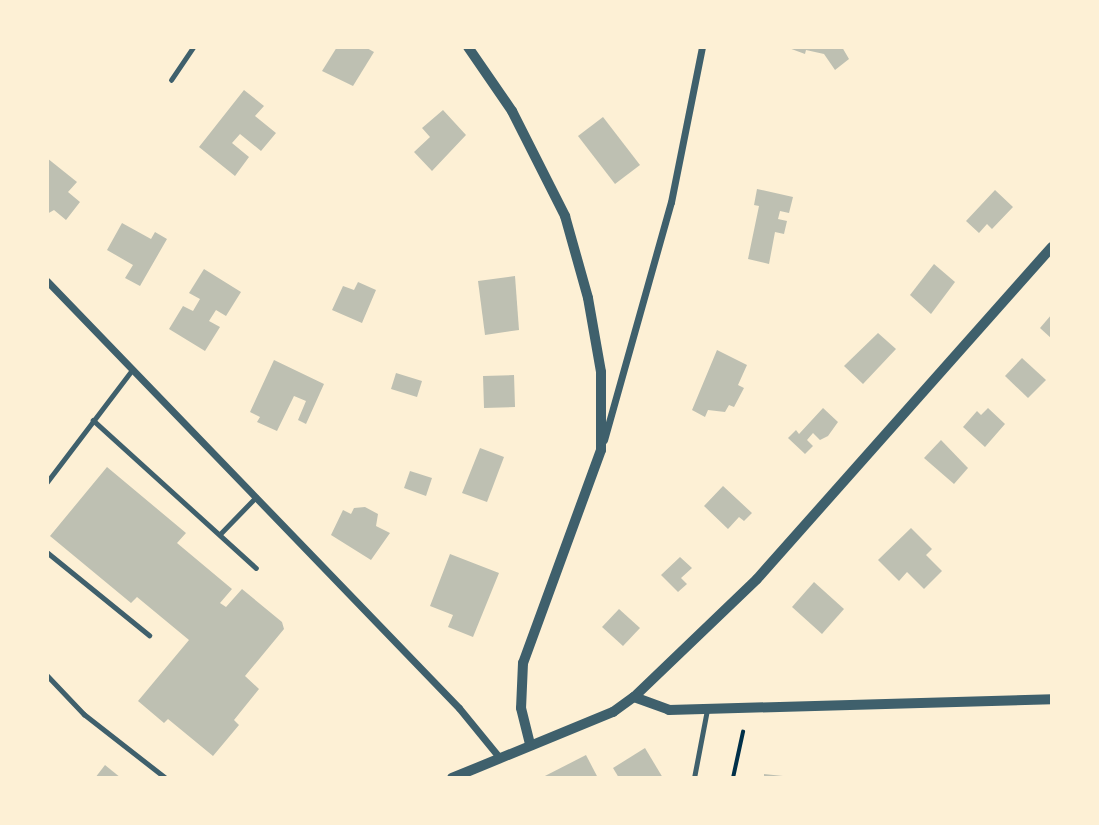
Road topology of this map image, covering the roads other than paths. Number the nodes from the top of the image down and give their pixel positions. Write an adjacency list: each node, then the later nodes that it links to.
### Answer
1 (193, 47): 4 (lane)
2 (468, 47): 9 (street)
3 (702, 47): 9 (street)
4 (171, 80)
5 (1052, 247): 17 (street)
6 (47, 281): 7 (street)
7 (132, 370): 8 (lane); 11 (street)
8 (93, 419): 10 (lane); 12 (lane)
9 (601, 450): 20 (street)
10 (47, 482)
11 (256, 497): 12 (lane); 21 (street)
12 (221, 533): 14 (lane)
13 (47, 552): 15 (lane)
14 (256, 568)
15 (149, 635)
16 (47, 676): 23 (lane)
17 (634, 697): 19 (street); 20 (street)
18 (1052, 699): 19 (street)
19 (707, 710): 24 (lane)
20 (530, 744): 21 (street)
21 (499, 757): 22 (street)
22 (460, 776)
23 (166, 778)
24 (694, 778)

